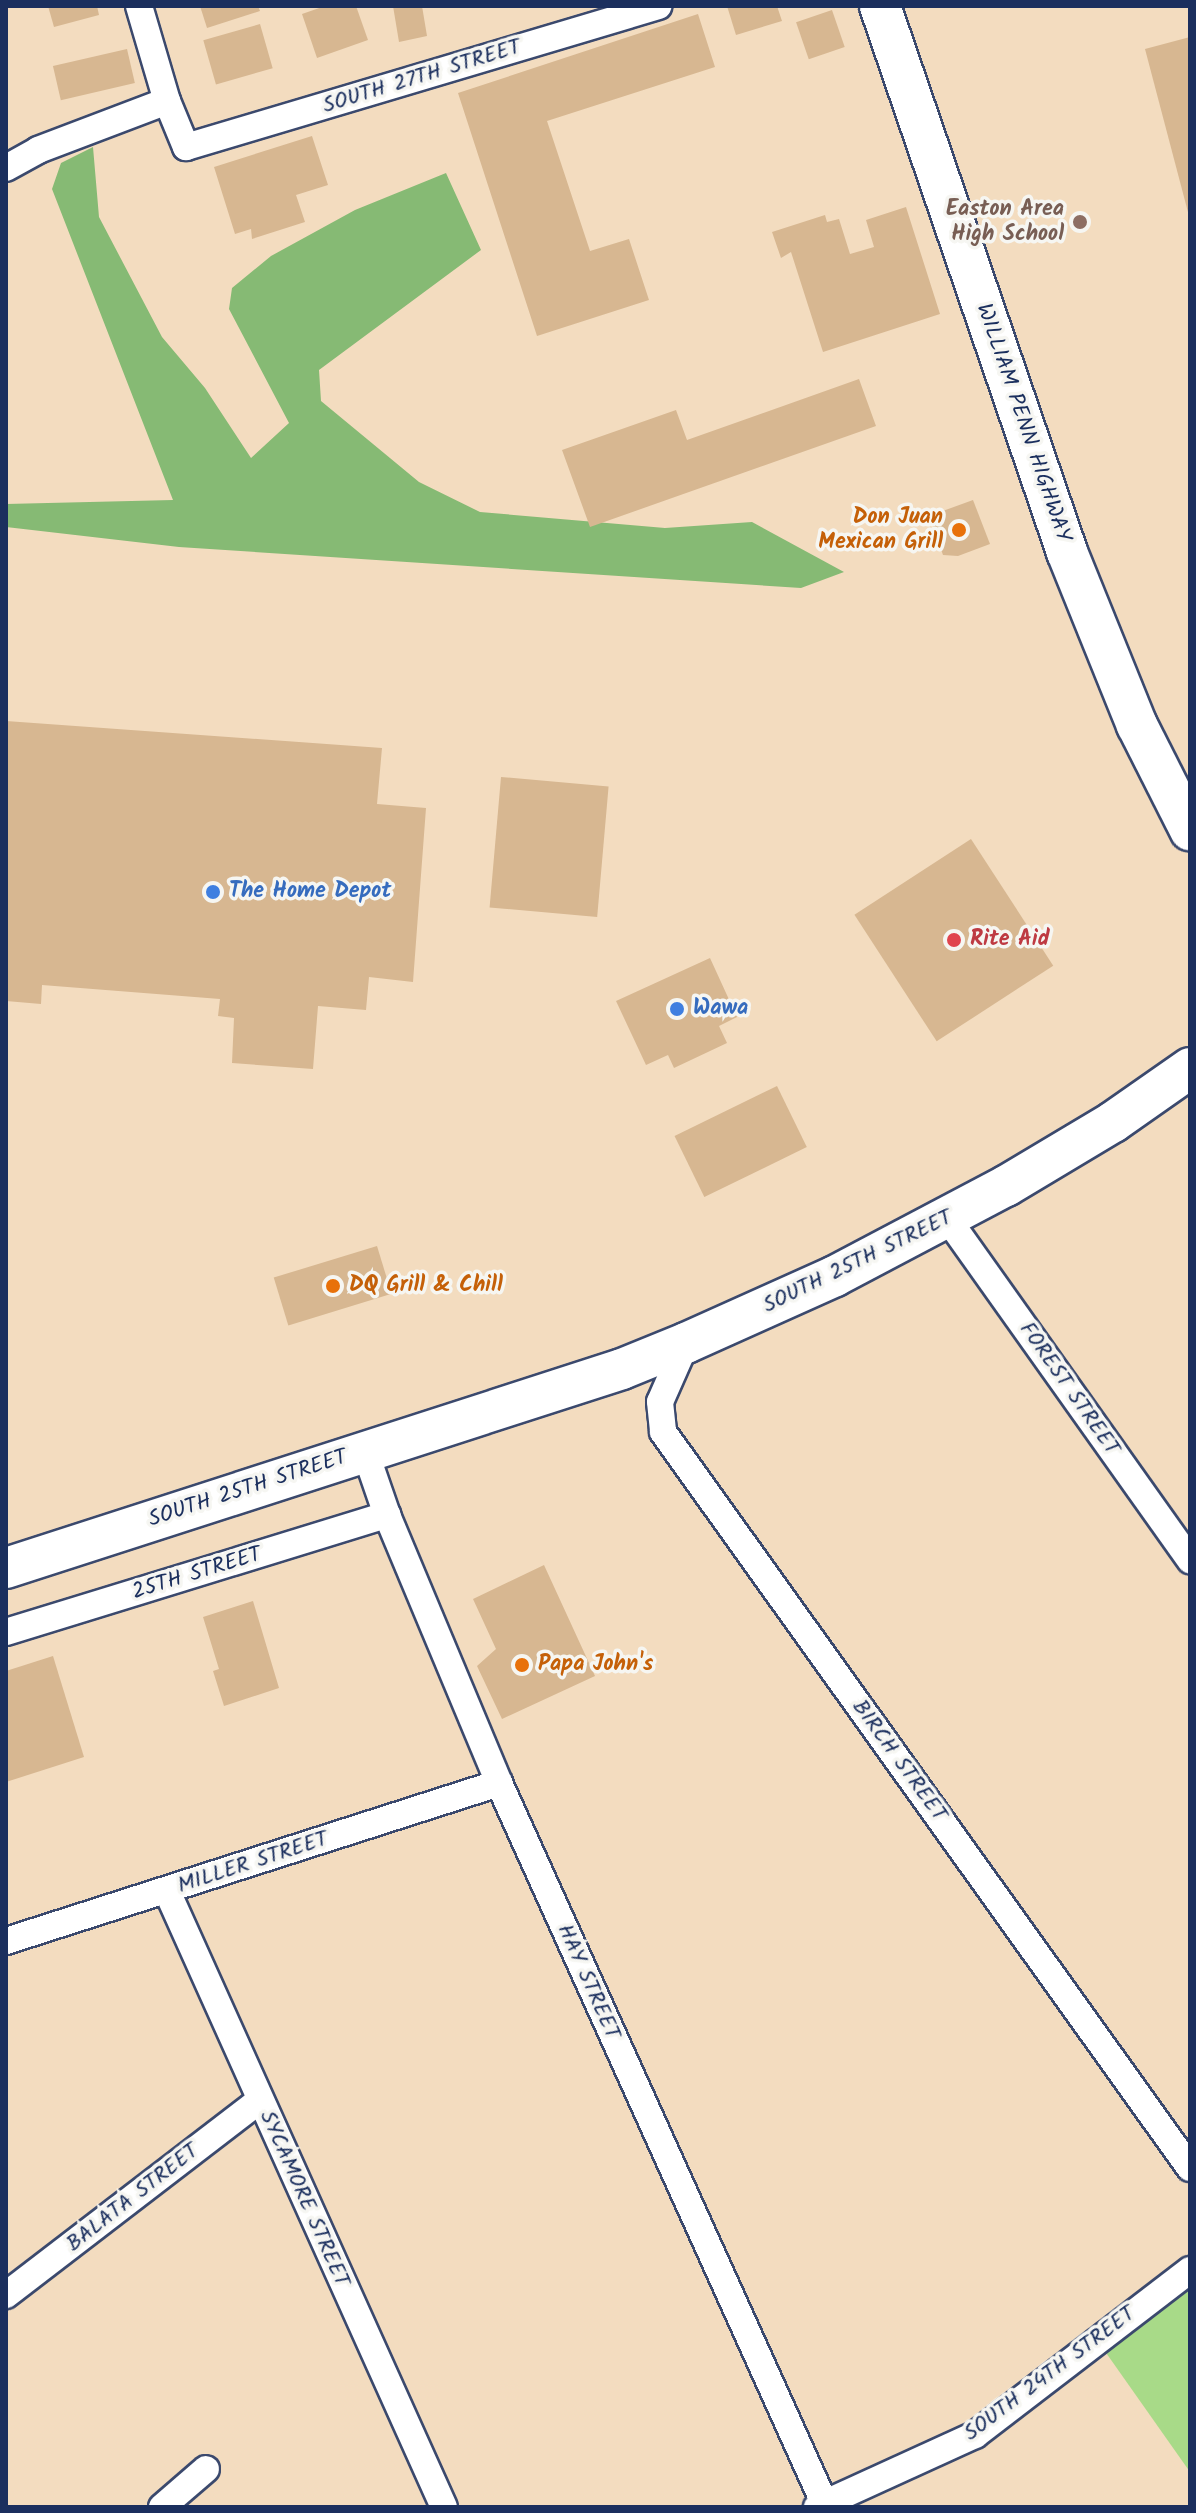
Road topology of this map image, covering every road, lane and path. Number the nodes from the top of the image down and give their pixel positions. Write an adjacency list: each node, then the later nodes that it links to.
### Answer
1 (139, 6): 4 (street)
2 (658, 6): 4 (street, SOUTH 27TH STREET)
3 (880, 6): 6 (main road, WILLIAM PENN HIGHWAY)
4 (167, 101): 5 (street)
5 (6, 168)
6 (1190, 830)
7 (1190, 1068): 8 (main road, SOUTH 25TH STREET)
8 (947, 1218): 9 (main road, SOUTH 25TH STREET); 12 (street, FOREST STREET)
9 (686, 1343): 10 (main road, SOUTH 25TH STREET); 19 (street, BIRCH STREET)
10 (365, 1451): 11 (street, HAY STREET); 13 (main road, SOUTH 25TH STREET)
11 (387, 1515): 14 (street, 25TH STREET); 15 (street, HAY STREET)
12 (1190, 1560)
13 (6, 1568)
14 (6, 1632)
15 (499, 1783): 16 (street, MILLER STREET); 23 (street, HAY STREET)
16 (167, 1891): 17 (street, MILLER STREET); 18 (street, SYCAMORE STREET)
17 (6, 1941)
18 (260, 2100): 21 (street, BALATA STREET); 25 (street, SYCAMORE STREET)
19 (1190, 2168)
20 (1190, 2270): 23 (street, SOUTH 24TH STREET)
21 (6, 2295)
22 (206, 2469): 24 (street)
23 (822, 2506)
24 (162, 2507)
25 (444, 2507)

